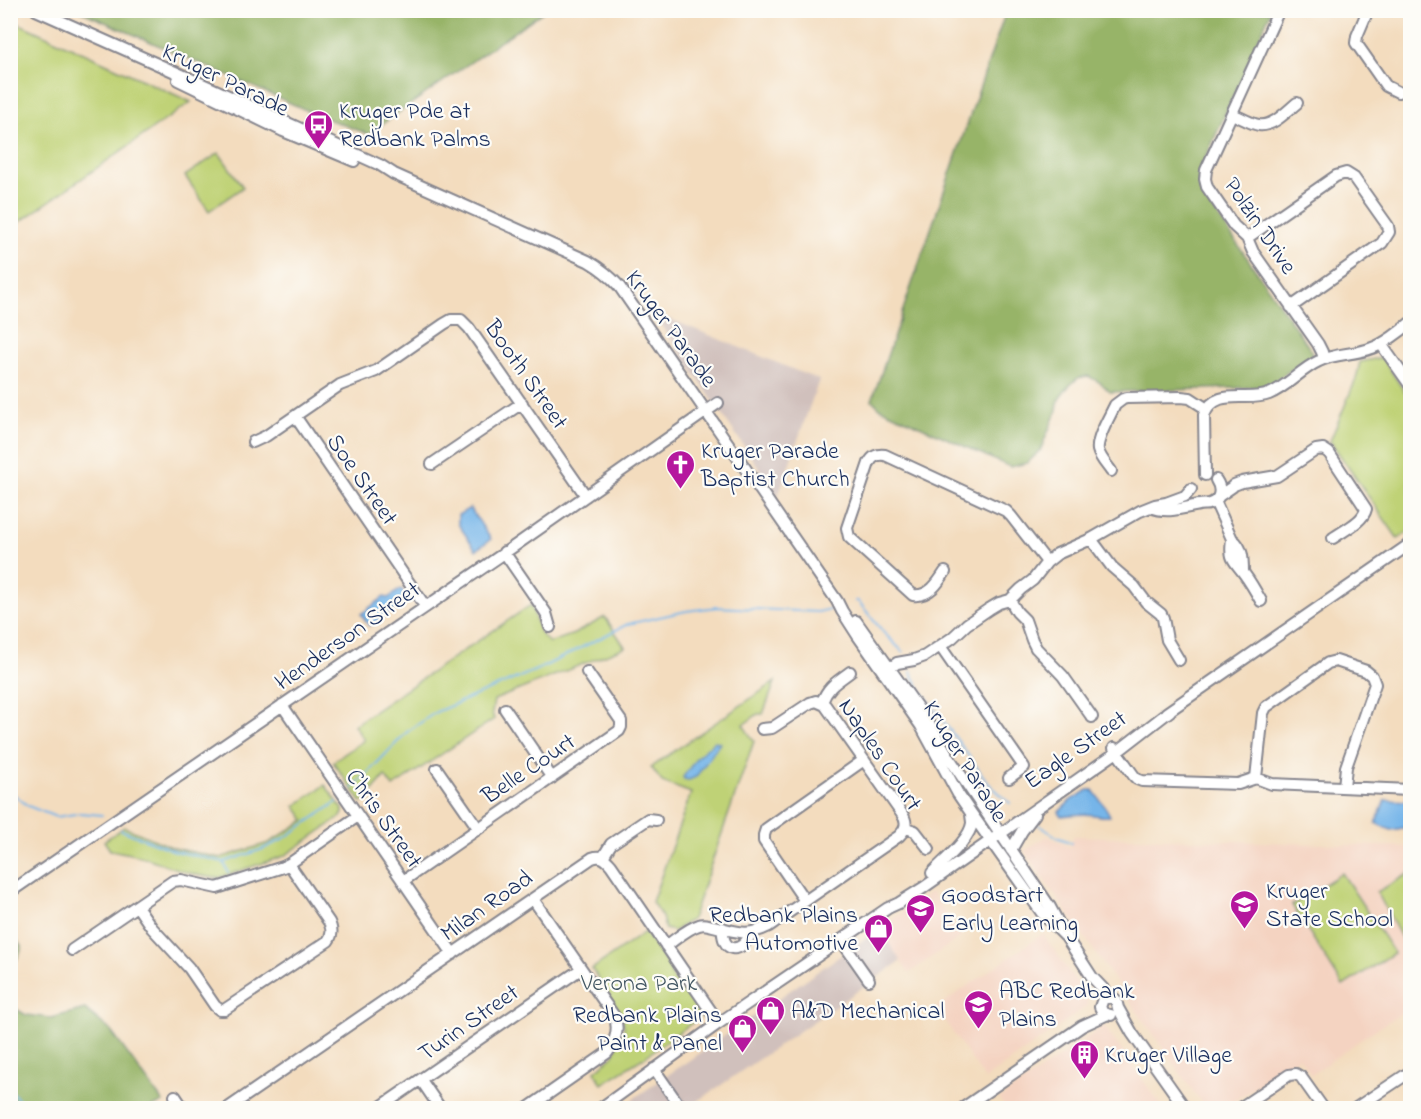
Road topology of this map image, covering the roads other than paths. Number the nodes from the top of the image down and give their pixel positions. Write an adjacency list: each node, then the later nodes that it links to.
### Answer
1 (36, 10): 16 (street, Kruger Parade)
2 (1279, 10): 6 (street, Polzin Drive)
3 (1368, 10): 4 (street)
4 (1398, 92)
5 (1297, 103): 6 (street)
6 (1232, 114): 7 (street, Polzin Drive)
7 (1247, 238): 8 (street, Polzin Drive); 8 (street)
8 (1291, 307): 11 (street, Polzin Drive)
9 (1410, 323): 10 (street)
10 (1381, 344): 11 (street); 12 (street)
11 (1324, 359): 15 (street)
12 (1410, 386)
13 (522, 403): 17 (street, Booth Street); 19 (street); 25 (street, Booth Street)
14 (718, 403): 16 (street, Henderson Street)
15 (1207, 409): 20 (street); 21 (street)
16 (706, 411): 25 (street, Henderson Street); 43 (street, Kruger Parade)
17 (294, 416): 18 (street); 37 (street, Soe Street)
18 (253, 442)
19 (432, 464)
20 (1111, 471)
21 (1205, 476): 22 (street); 24 (street)
22 (1216, 480): 23 (street); 26 (street)
23 (1234, 485): 26 (street); 29 (street)
24 (1191, 489): 27 (street); 28 (street)
25 (586, 496): 32 (street, Henderson Street)
26 (1217, 498): 27 (street); 36 (street)
27 (1202, 504): 28 (street)
28 (1150, 507): 30 (street)
29 (1333, 538)
30 (1091, 540): 33 (street); 40 (street)
31 (1410, 544): 49 (street, Eagle Street)
32 (504, 552): 37 (street, Henderson Street); 38 (street)
33 (1047, 562): 34 (street); 35 (street)
34 (945, 572)
35 (1010, 600): 39 (street); 47 (street)
36 (1261, 601)
37 (425, 606): 45 (street, Henderson Street)
38 (550, 627)
39 (940, 646): 43 (street); 53 (street)
40 (1179, 660)
41 (587, 672): 52 (street, Belle Court)
42 (850, 672): 44 (street, Naples Court)
43 (889, 674): 58 (street, Kruger Parade); 63 (street, Kruger Parade)
44 (822, 702): 48 (street, Naples Court); 50 (street, Naples Court)
45 (282, 705): 59 (street, Chris Street); 70 (street, Henderson Street)
46 (505, 709): 52 (street)
47 (1092, 717)
48 (762, 729)
49 (1115, 750): 54 (street); 57 (street, Eagle Street); 63 (street, Eagle Street)
50 (864, 760): 62 (street, Naples Court); 72 (street)
51 (437, 770): 61 (street)
52 (552, 778): 61 (street, Belle Court)
53 (1009, 778)
54 (1256, 778): 55 (street); 55 (street)
55 (1344, 788): 56 (street)
56 (1410, 790)
57 (1040, 806): 63 (street, Eagle Street); 65 (street)
58 (971, 813): 63 (street, Kruger Parade); 68 (street)
59 (358, 816): 67 (street); 69 (street, Chris Street)
60 (656, 820): 66 (street)
61 (478, 828): 69 (street, Belle Court)
62 (906, 828): 64 (street, Naples Court); 72 (street, Naples Court)
63 (994, 834): 65 (street, Kruger Parade); 68 (street, Eagle Street); 74 (street, Eagle Street); 77 (street, Kruger Parade)
64 (929, 849)
65 (1011, 850): 77 (street, Kruger Parade)
66 (603, 857): 71 (street, Milan Road); 79 (street)
67 (289, 864): 73 (street); 73 (street)
68 (932, 873): 74 (street, Eagle Street)
69 (403, 881): 81 (street, Chris Street)
70 (10, 892)
71 (533, 899): 81 (street, Milan Road); 82 (street)
72 (805, 901): 76 (street, Naples Court)
73 (137, 906): 80 (street)
74 (888, 908): 78 (street, Eagle Street)
75 (723, 928): 76 (street); 76 (street, Naples Court); 79 (street)
76 (751, 933)
77 (1066, 937): 84 (street, Kruger Parade)
78 (841, 940): 83 (street); 85 (street, Eagle Street)
79 (666, 946): 85 (street)
80 (72, 950)
81 (453, 954): 91 (street, Milan Road)
82 (581, 969): 88 (street, Turin Street); 94 (street)
83 (869, 980)
84 (1108, 1007): 97 (street); 98 (street)
85 (719, 1023): 86 (street, Eagle Street)
86 (654, 1069): 95 (street, Eagle Street); 96 (street)
87 (1410, 1072): 101 (street)
88 (421, 1080): 92 (street, Turin Street); 93 (street)
89 (175, 1096): 90 (street)
90 (183, 1108)
91 (228, 1108)
92 (380, 1108)
93 (440, 1108)
94 (528, 1108)
95 (601, 1108)
96 (681, 1108)
97 (963, 1108)
98 (1185, 1108)
99 (1239, 1108): 100 (street)
100 (1323, 1108)
101 (1356, 1108)

